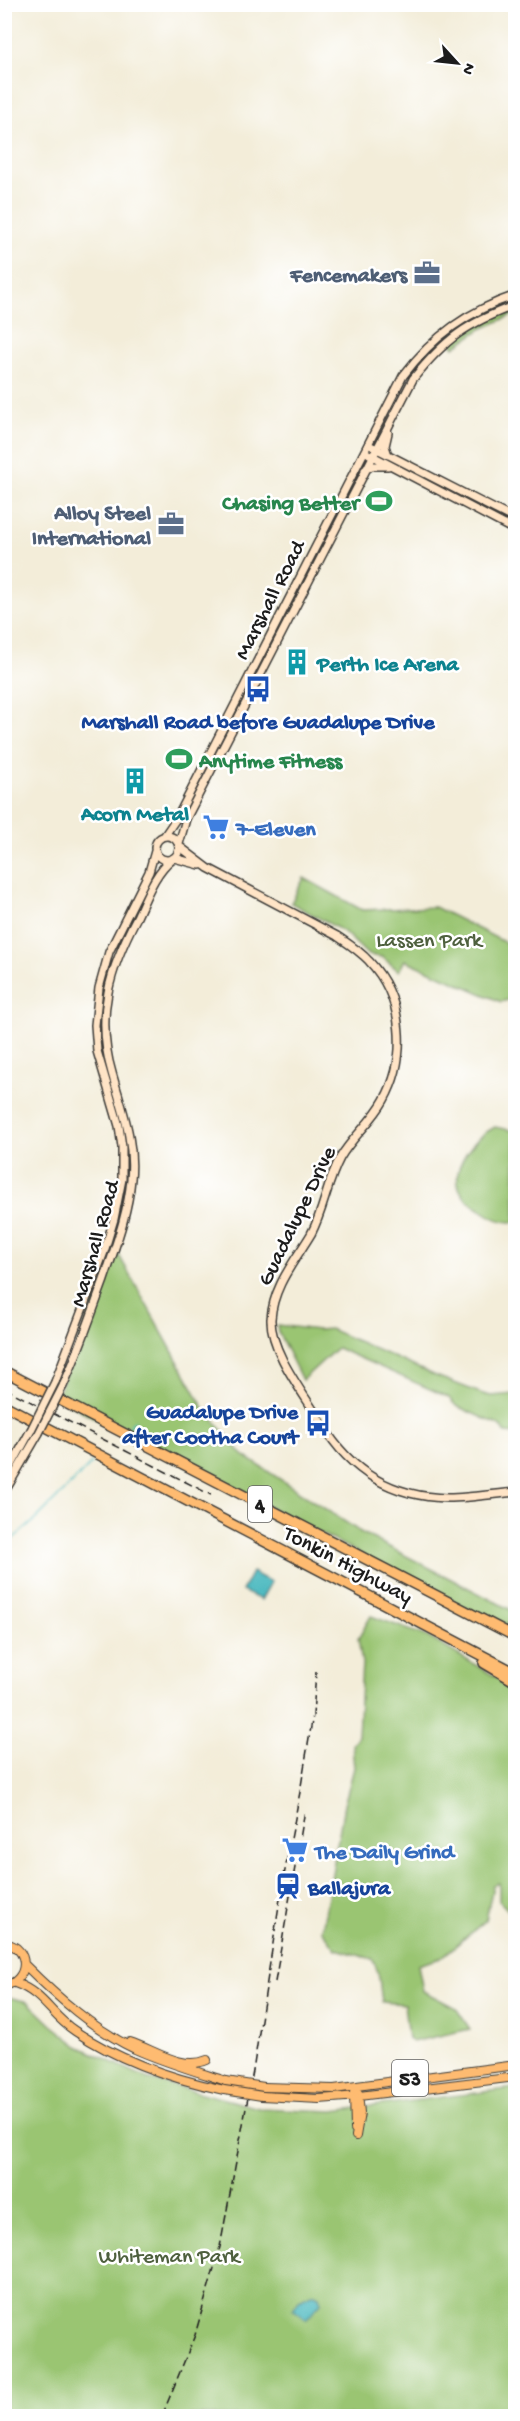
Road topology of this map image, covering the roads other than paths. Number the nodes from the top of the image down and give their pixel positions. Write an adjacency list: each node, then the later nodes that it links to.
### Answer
1 (516, 295): 4 (main road, Marshall Road)
2 (516, 305): 3 (main road, Marshall Road)
3 (406, 392): 5 (main road, Marshall Road); 7 (main road)
4 (368, 444): 5 (main road); 6 (main road, Marshall Road)
5 (376, 448): 7 (main road); 8 (main road, Marshall Road)
6 (364, 452): 8 (main road); 13 (main road, Marshall Road)
7 (388, 455): 11 (main road)
8 (372, 456): 9 (main road); 10 (main road, Marshall Road)
9 (392, 466): 10 (main road); 12 (main road)
10 (365, 470): 14 (main road, Marshall Road)
11 (516, 520)
12 (516, 531)
13 (165, 835): 14 (main road); 15 (main road)
14 (179, 845): 16 (main road); 17 (main road, Guadalupe Drive)
15 (155, 851): 16 (main road); 19 (main road, Marshall Road)
16 (173, 859): 17 (main road, Guadalupe Drive); 19 (main road, Marshall Road)
17 (208, 868): 22 (main road, Guadalupe Drive)
18 (4, 1371): 25 (highway, Tonkin Highway / 4)
19 (59, 1384): 21 (main road, Marshall Road, bridge); 23 (main road, Marshall Road, bridge)
20 (4, 1406): 24 (highway, Tonkin Highway / 4)
21 (4, 1479)
22 (516, 1492)
23 (4, 1493)
24 (425, 1625): 26 (highway, Tonkin Highway / 4); 27 (highway)
25 (516, 1637)
26 (516, 1673)
27 (516, 1682)
28 (4, 1943): 29 (main road, 53)
29 (25, 1965): 30 (main road); 32 (main road, 53)
30 (15, 1983): 31 (main road); 37 (main road, 53, bridge)
31 (4, 1986)
32 (103, 2031): 33 (main road); 37 (main road, 53, bridge)
33 (207, 2060)
34 (516, 2066): 36 (main road, 53)
35 (516, 2077): 38 (main road, 53)
36 (355, 2086): 37 (main road, 53); 39 (main road)
37 (263, 2092): 40 (main road, 53)
38 (387, 2093): 39 (main road, 53); 41 (main road)
39 (356, 2096): 40 (main road, 53); 41 (main road)
40 (327, 2098): 41 (main road)
41 (357, 2115)

